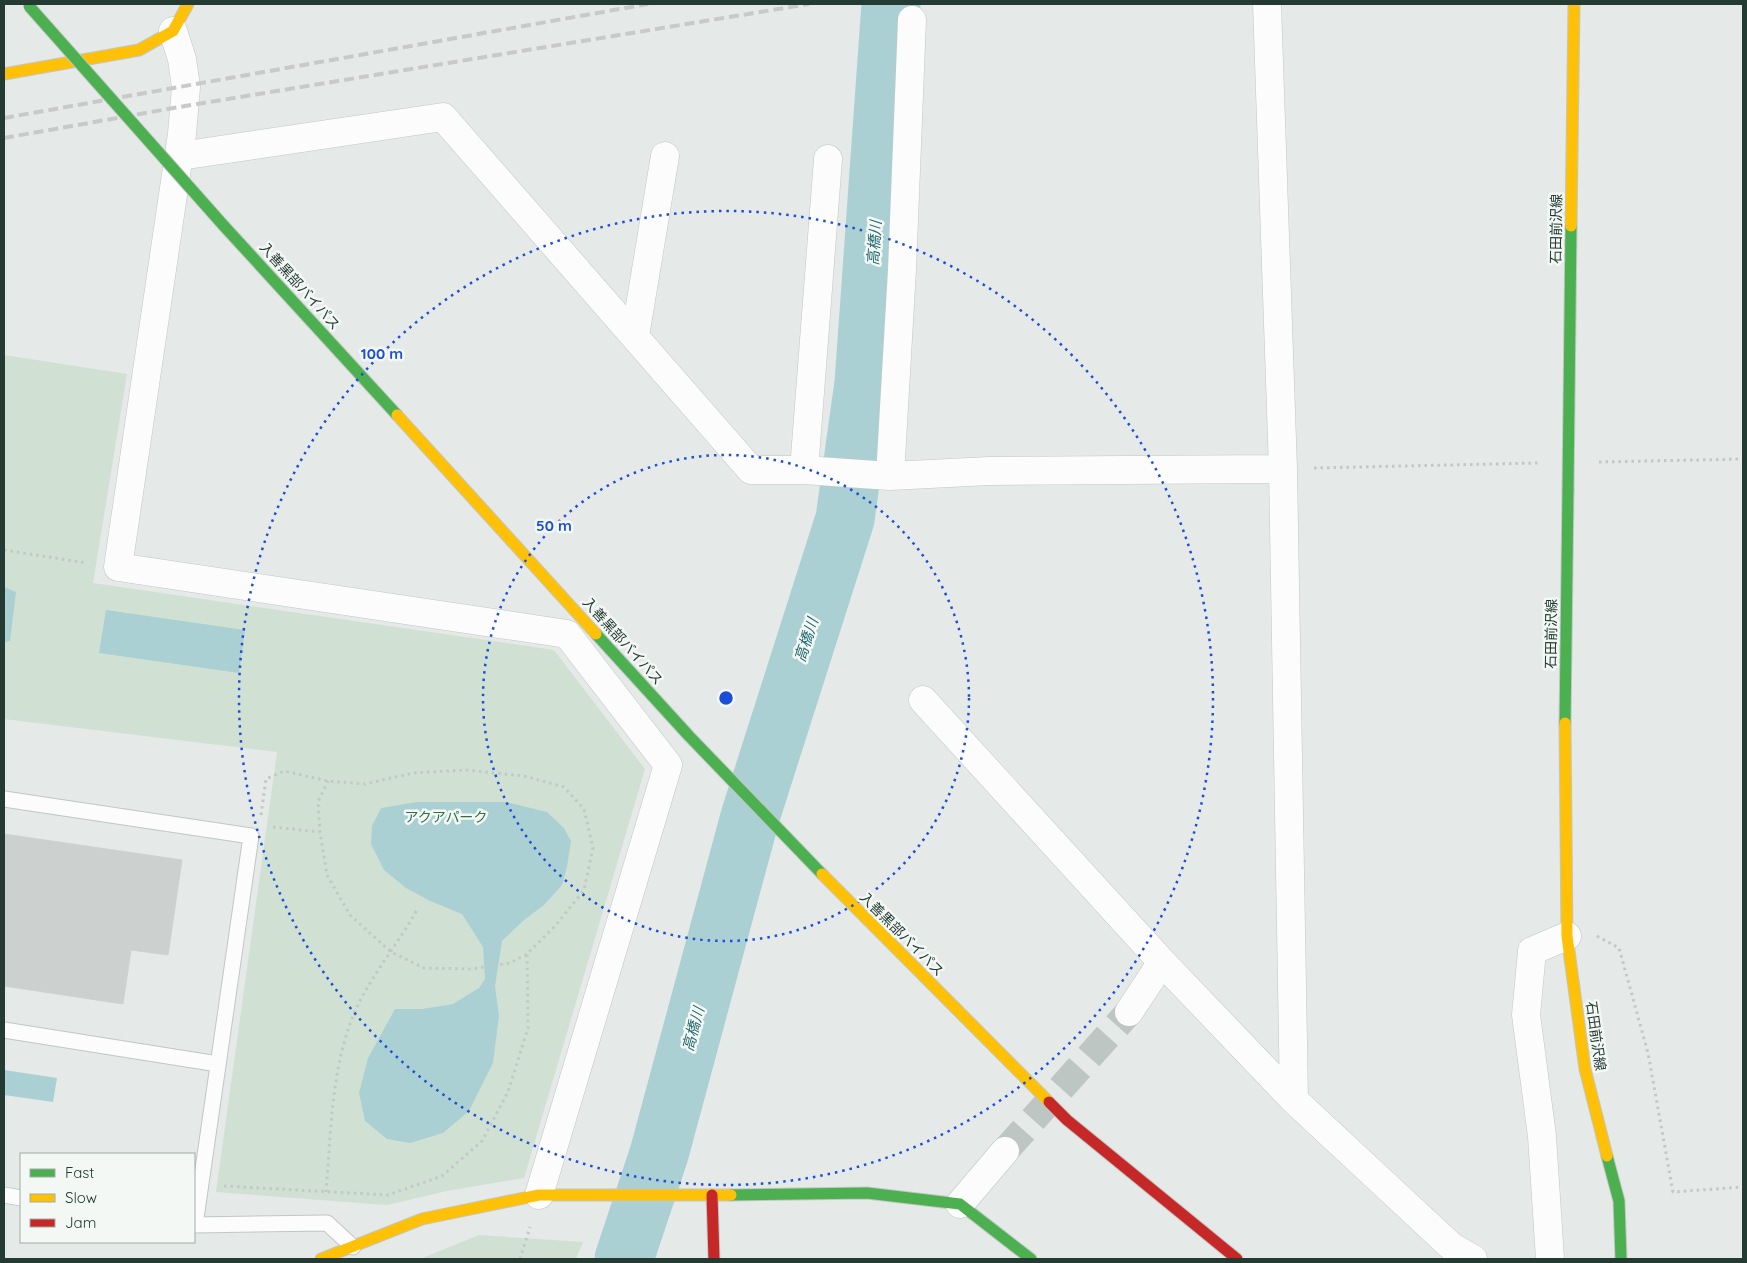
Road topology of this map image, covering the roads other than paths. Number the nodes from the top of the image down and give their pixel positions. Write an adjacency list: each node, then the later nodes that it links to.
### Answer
1 (188, 4): 6 (main road)
2 (1267, 4): 12 (street)
3 (1574, 4): 17 (main road, 石田前沢線, bridge)
4 (28, 5): 35 (main road, 入善黒部バイパス, bridge)
5 (912, 20): 14 (street)
6 (173, 30): 7 (main road); 8 (street)
7 (4, 74)
8 (180, 156): 11 (street); 25 (street)
9 (664, 156): 11 (street)
10 (828, 159): 13 (street)
11 (634, 336): 13 (street)
12 (1283, 468): 14 (street); 22 (street)
13 (804, 470): 14 (street)
14 (890, 476)
15 (923, 700): 18 (street)
16 (4, 799): 21 (lane)
17 (1567, 936): 37 (street); 38 (main road, 石田前沢線)
18 (1162, 962): 19 (street); 22 (street)
19 (1129, 1012)
20 (4, 1030): 21 (lane)
21 (218, 1064): 29 (lane)
22 (1294, 1100): 36 (street)
23 (1005, 1151): 28 (street)
24 (4, 1195): 27 (lane)
25 (539, 1195): 26 (main road); 31 (main road)
26 (712, 1195): 28 (main road); 32 (main road)
27 (20, 1198)
28 (960, 1204): 34 (main road)
29 (195, 1219)
30 (195, 1225): 31 (lane)
31 (353, 1246): 33 (main road)
32 (712, 1257)
33 (321, 1259)
34 (1031, 1259)
35 (1237, 1259)
36 (1473, 1259)
37 (1550, 1259)
38 (1621, 1259)

